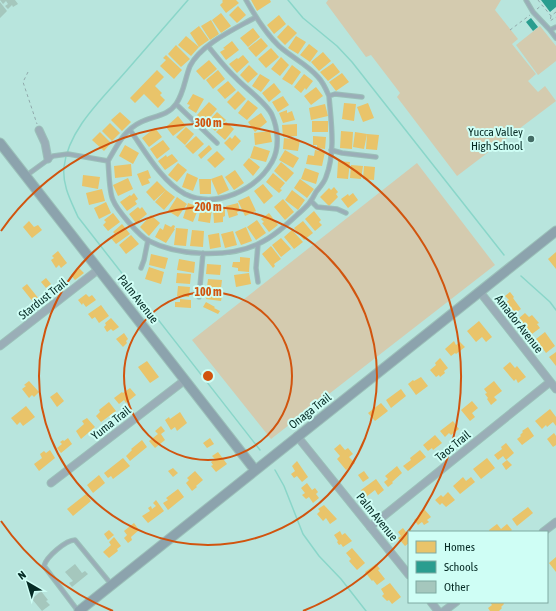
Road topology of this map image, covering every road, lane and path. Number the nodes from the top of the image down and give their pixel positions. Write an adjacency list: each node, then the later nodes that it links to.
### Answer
1 (246, 0): 8 (lane)
2 (526, 0): 5 (lane)
3 (538, 0): 4 (path)
4 (542, 5): 5 (path); 7 (path)
5 (533, 12): 11 (path); 12 (lane)
6 (556, 12): 7 (path)
7 (551, 16): 9 (path)
8 (256, 17): 14 (lane); 16 (lane)
9 (556, 17)
10 (556, 27): 12 (lane)
11 (510, 30)
12 (550, 30): 13 (lane)
13 (556, 38)
14 (208, 46): 18 (lane); 20 (lane)
15 (28, 72): 19 (path)
16 (329, 96): 17 (lane); 23 (lane)
17 (362, 97)
18 (176, 104): 20 (lane); 22 (lane)
19 (39, 130): 25 (street)
20 (130, 130): 26 (lane)
21 (0, 143): 27 (street, Palm Avenue)
22 (216, 143)
23 (331, 150): 24 (lane); 28 (lane)
24 (376, 157)
25 (48, 159): 26 (lane); 27 (lane)
26 (108, 161): 31 (lane)
27 (26, 176): 35 (street, Palm Avenue)
28 (312, 202): 29 (lane); 32 (lane)
29 (346, 213)
30 (556, 231): 37 (street, Onaga Trail)
31 (148, 240): 33 (lane); 34 (lane)
32 (258, 244): 33 (lane); 36 (lane)
33 (203, 253): 38 (lane)
34 (141, 268)
35 (99, 269): 39 (street, Stardust Trail); 40 (street, Palm Avenue)
36 (258, 282)
37 (480, 292): 41 (street, Amador Avenue); 43 (street, Onaga Trail)
38 (199, 297)
39 (0, 346)
40 (185, 380): 44 (street, Palm Avenue); 45 (street, Yuma Trail)
41 (550, 382): 42 (street, Amador Avenue); 47 (street, Taos Trail)
42 (556, 389)
43 (297, 436): 44 (street, Onaga Trail); 47 (street, Palm Avenue)
44 (255, 470): 50 (street, Onaga Trail)
45 (51, 483)
46 (556, 522): 48 (street)
47 (370, 527): 49 (street, Palm Avenue)
48 (544, 531)
49 (408, 574)
50 (112, 584): 53 (street, Onaga Trail); 53 (lane)
51 (432, 603): 54 (street)
52 (455, 603): 55 (street)
53 (78, 611)
54 (438, 611)
55 (444, 611)

